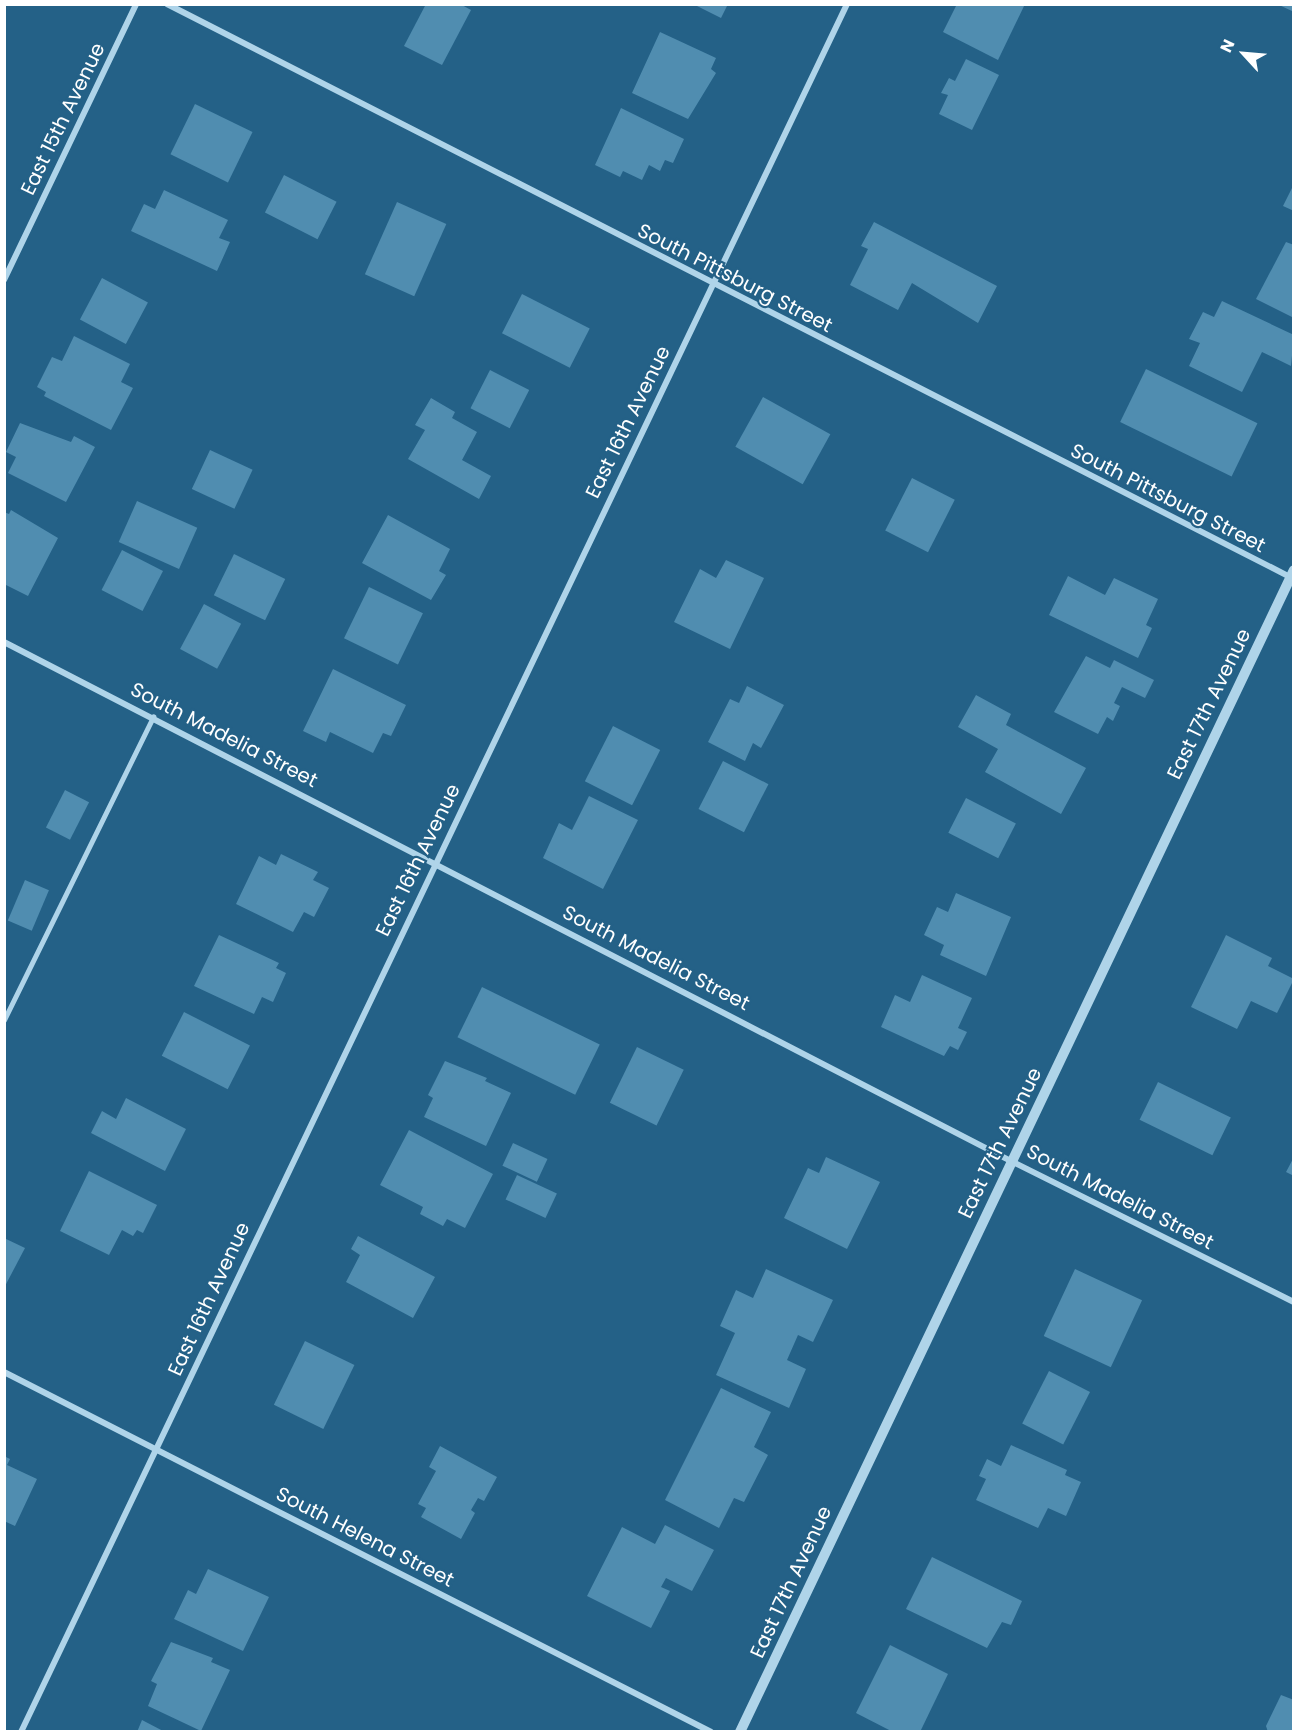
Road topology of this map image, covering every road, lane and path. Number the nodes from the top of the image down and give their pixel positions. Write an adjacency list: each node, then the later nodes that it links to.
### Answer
1 (136, 4): 4 (street, East 15th Avenue)
2 (166, 4): 5 (street, South Pittsburg Street)
3 (848, 4): 5 (street, East 16th Avenue)
4 (4, 280)
5 (712, 286): 6 (street, South Pittsburg Street); 9 (street, East 16th Avenue)
6 (1292, 574): 11 (street, East 17th Avenue)
7 (4, 642): 8 (street, South Madelia Street)
8 (153, 717): 9 (street, South Madelia Street); 10 (lane)
9 (436, 862): 11 (street, South Madelia Street); 14 (street, East 16th Avenue)
10 (4, 1020)
11 (1011, 1161): 12 (street, South Madelia Street); 17 (street, East 17th Avenue)
12 (1293, 1302)
13 (4, 1372): 14 (street, South Helena Street)
14 (156, 1449): 15 (street, East 16th Avenue); 16 (street, South Helena Street)
15 (21, 1731)
16 (711, 1731)
17 (740, 1731)

